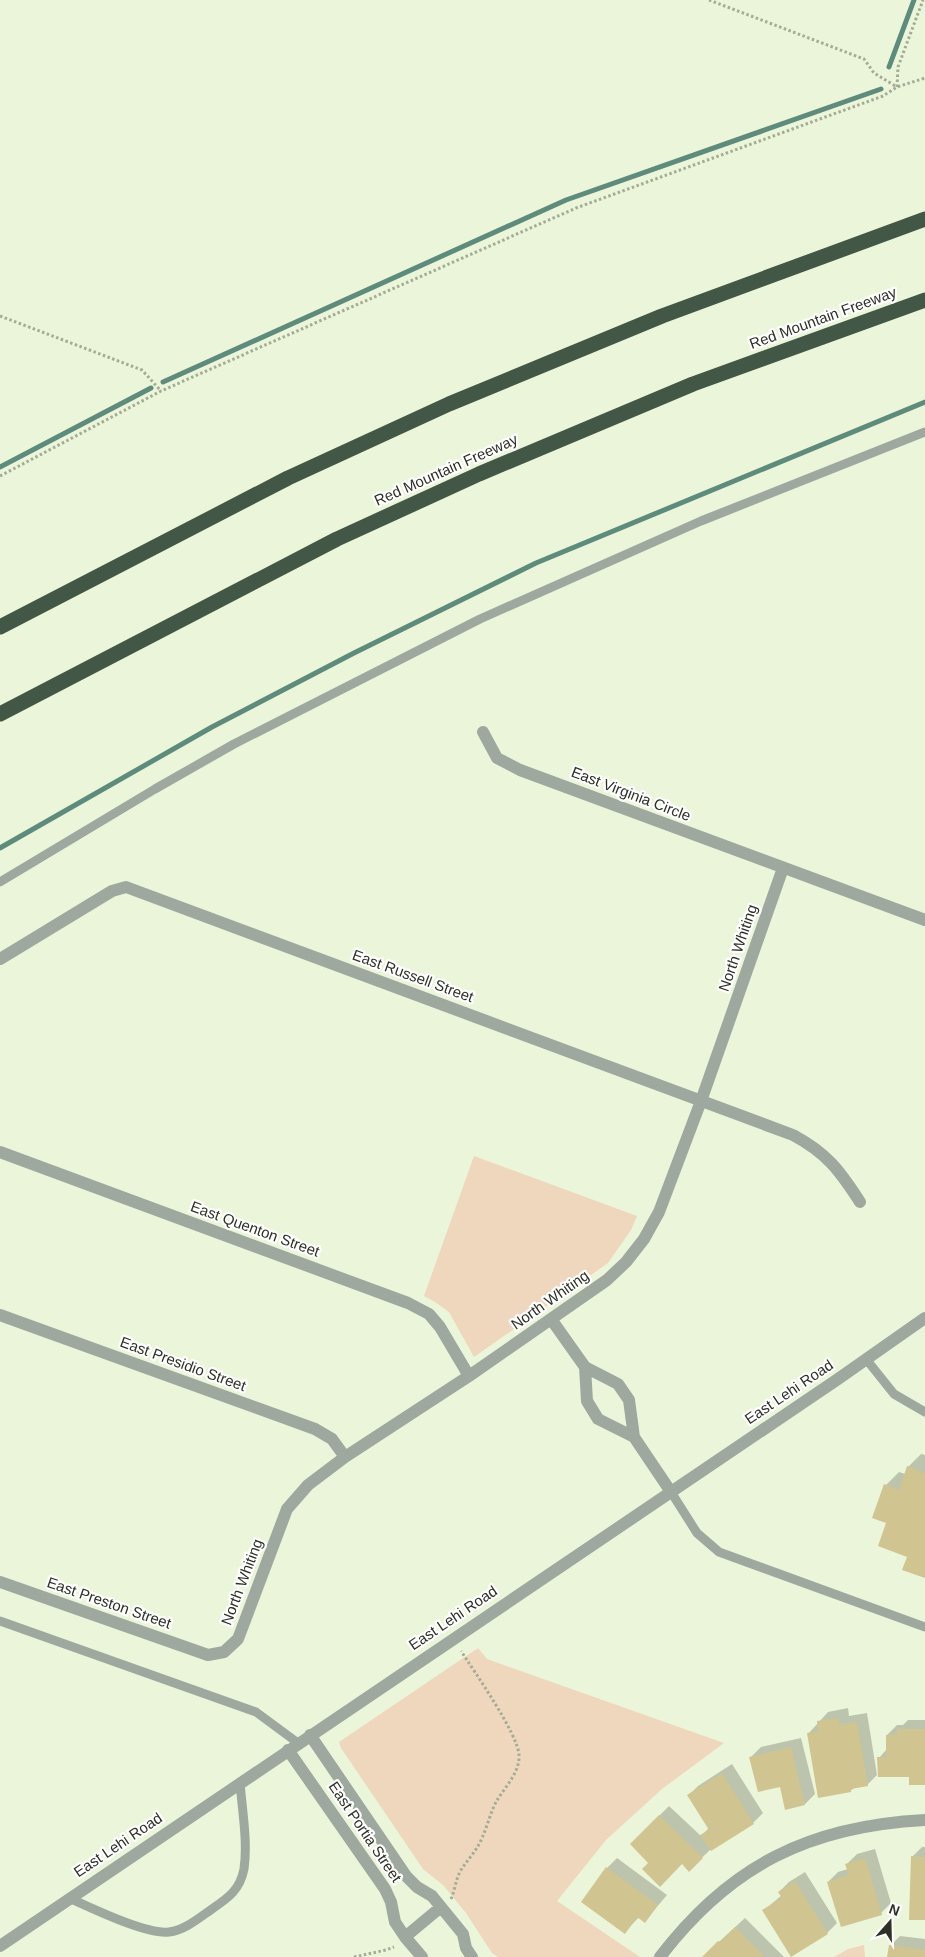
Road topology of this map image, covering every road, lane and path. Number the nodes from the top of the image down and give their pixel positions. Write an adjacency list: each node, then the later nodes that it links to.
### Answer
1 (710, 0): 4 (path)
2 (923, 0): 4 (path)
3 (925, 78): 4 (path)
4 (896, 87): 8 (path)
5 (925, 219): 11 (highway)
6 (925, 300): 12 (highway, Red Mountain Freeway)
7 (0, 316): 8 (path)
8 (161, 391): 10 (path)
9 (925, 432): 15 (lane)
10 (0, 476)
11 (0, 627)
12 (0, 714)
13 (483, 732): 14 (street, East Virginia Circle)
14 (783, 868): 16 (street, East Virginia Circle); 18 (street, North Whiting)
15 (0, 882)
16 (925, 920)
17 (0, 959): 18 (street, East Russell Street)
18 (702, 1101): 20 (street, East Russell Street); 23 (street, North Whiting)
19 (0, 1152): 26 (street, East Quenton Street)
20 (860, 1202)
21 (0, 1315): 29 (street, East Presidio Street)
22 (925, 1318): 24 (street, East Lehi Road)
23 (551, 1319): 25 (street); 26 (street, North Whiting)
24 (866, 1359): 27 (lane); 30 (street, East Lehi Road)
25 (585, 1367): 28 (street); 28 (street)
26 (469, 1376): 29 (street, North Whiting)
27 (925, 1412)
28 (634, 1437): 30 (street)
29 (345, 1457): 35 (street, North Whiting)
30 (670, 1492): 33 (lane); 34 (street, East Lehi Road)
31 (0, 1582): 35 (street, East Preston Street)
32 (0, 1621): 37 (lane)
33 (925, 1626)
34 (453, 1638): 36 (street, East Lehi Road); 41 (path)
35 (208, 1655)
36 (310, 1735): 37 (street, East Lehi Road); 41 (street, East Portia Street)
37 (293, 1746): 38 (street, East Lehi Road); 42 (street, East Portia Street)
38 (240, 1782): 40 (street, East Lehi Road); 40 (lane)
39 (925, 1820): 48 (street)
40 (69, 1898): 43 (street, East Lehi Road)
41 (441, 1907): 42 (street); 47 (street, East Portia Street)
42 (405, 1937): 44 (path); 46 (street, East Portia Street)
43 (0, 1946)
44 (373, 1955): 45 (path)
45 (354, 1957)
46 (422, 1957)
47 (472, 1957)
48 (660, 1957)

